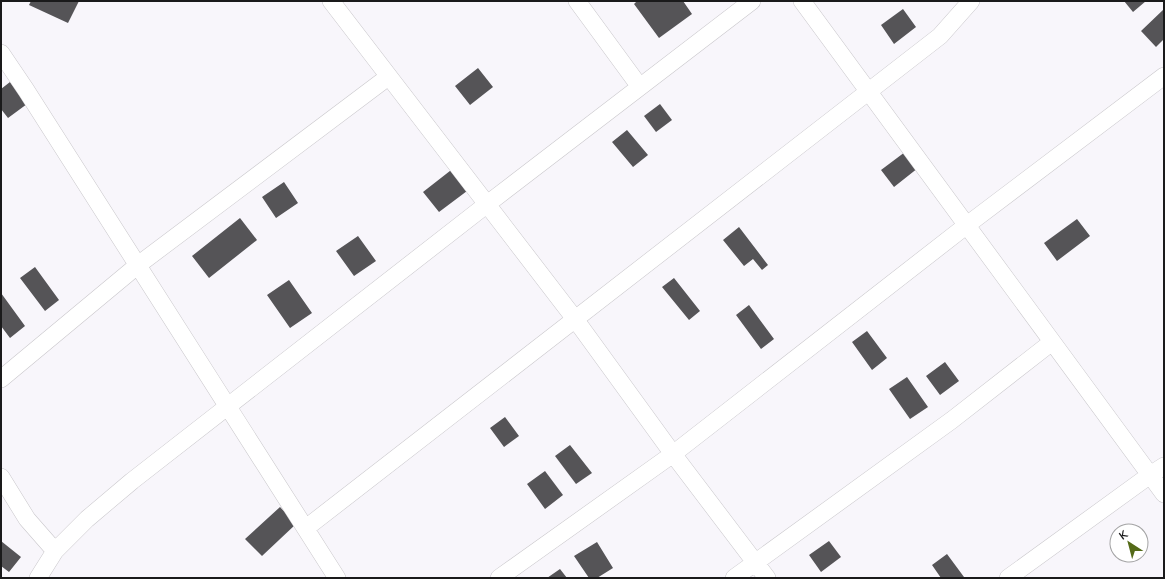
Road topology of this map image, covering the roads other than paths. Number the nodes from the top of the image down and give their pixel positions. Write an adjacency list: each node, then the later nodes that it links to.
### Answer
1 (331, 1): 7 (street)
2 (577, 1): 9 (street)
3 (752, 1): 9 (street)
4 (802, 1): 10 (street)
5 (971, 1): 10 (street)
6 (1, 53): 13 (street)
7 (388, 76): 11 (street); 13 (street)
8 (1164, 76): 12 (street)
9 (640, 87): 11 (street)
10 (869, 91): 12 (street); 14 (street)
11 (486, 205): 14 (street); 17 (street)
12 (967, 225): 15 (street); 18 (street)
13 (138, 265): 16 (street); 17 (street)
14 (575, 319): 18 (street); 23 (street)
15 (1052, 342): 20 (street); 25 (street)
16 (1, 379)
17 (228, 406): 23 (street); 24 (street)
18 (673, 454): 25 (street); 28 (street)
19 (1164, 466): 20 (street)
20 (1150, 475): 22 (street); 31 (street)
21 (1, 477): 24 (street)
22 (1164, 494)
23 (306, 528): 26 (street)
24 (54, 551): 27 (street)
25 (755, 562): 29 (street); 30 (street)
26 (332, 576)
27 (38, 578)
28 (499, 578)
29 (734, 578)
30 (767, 578)
31 (1008, 578)

